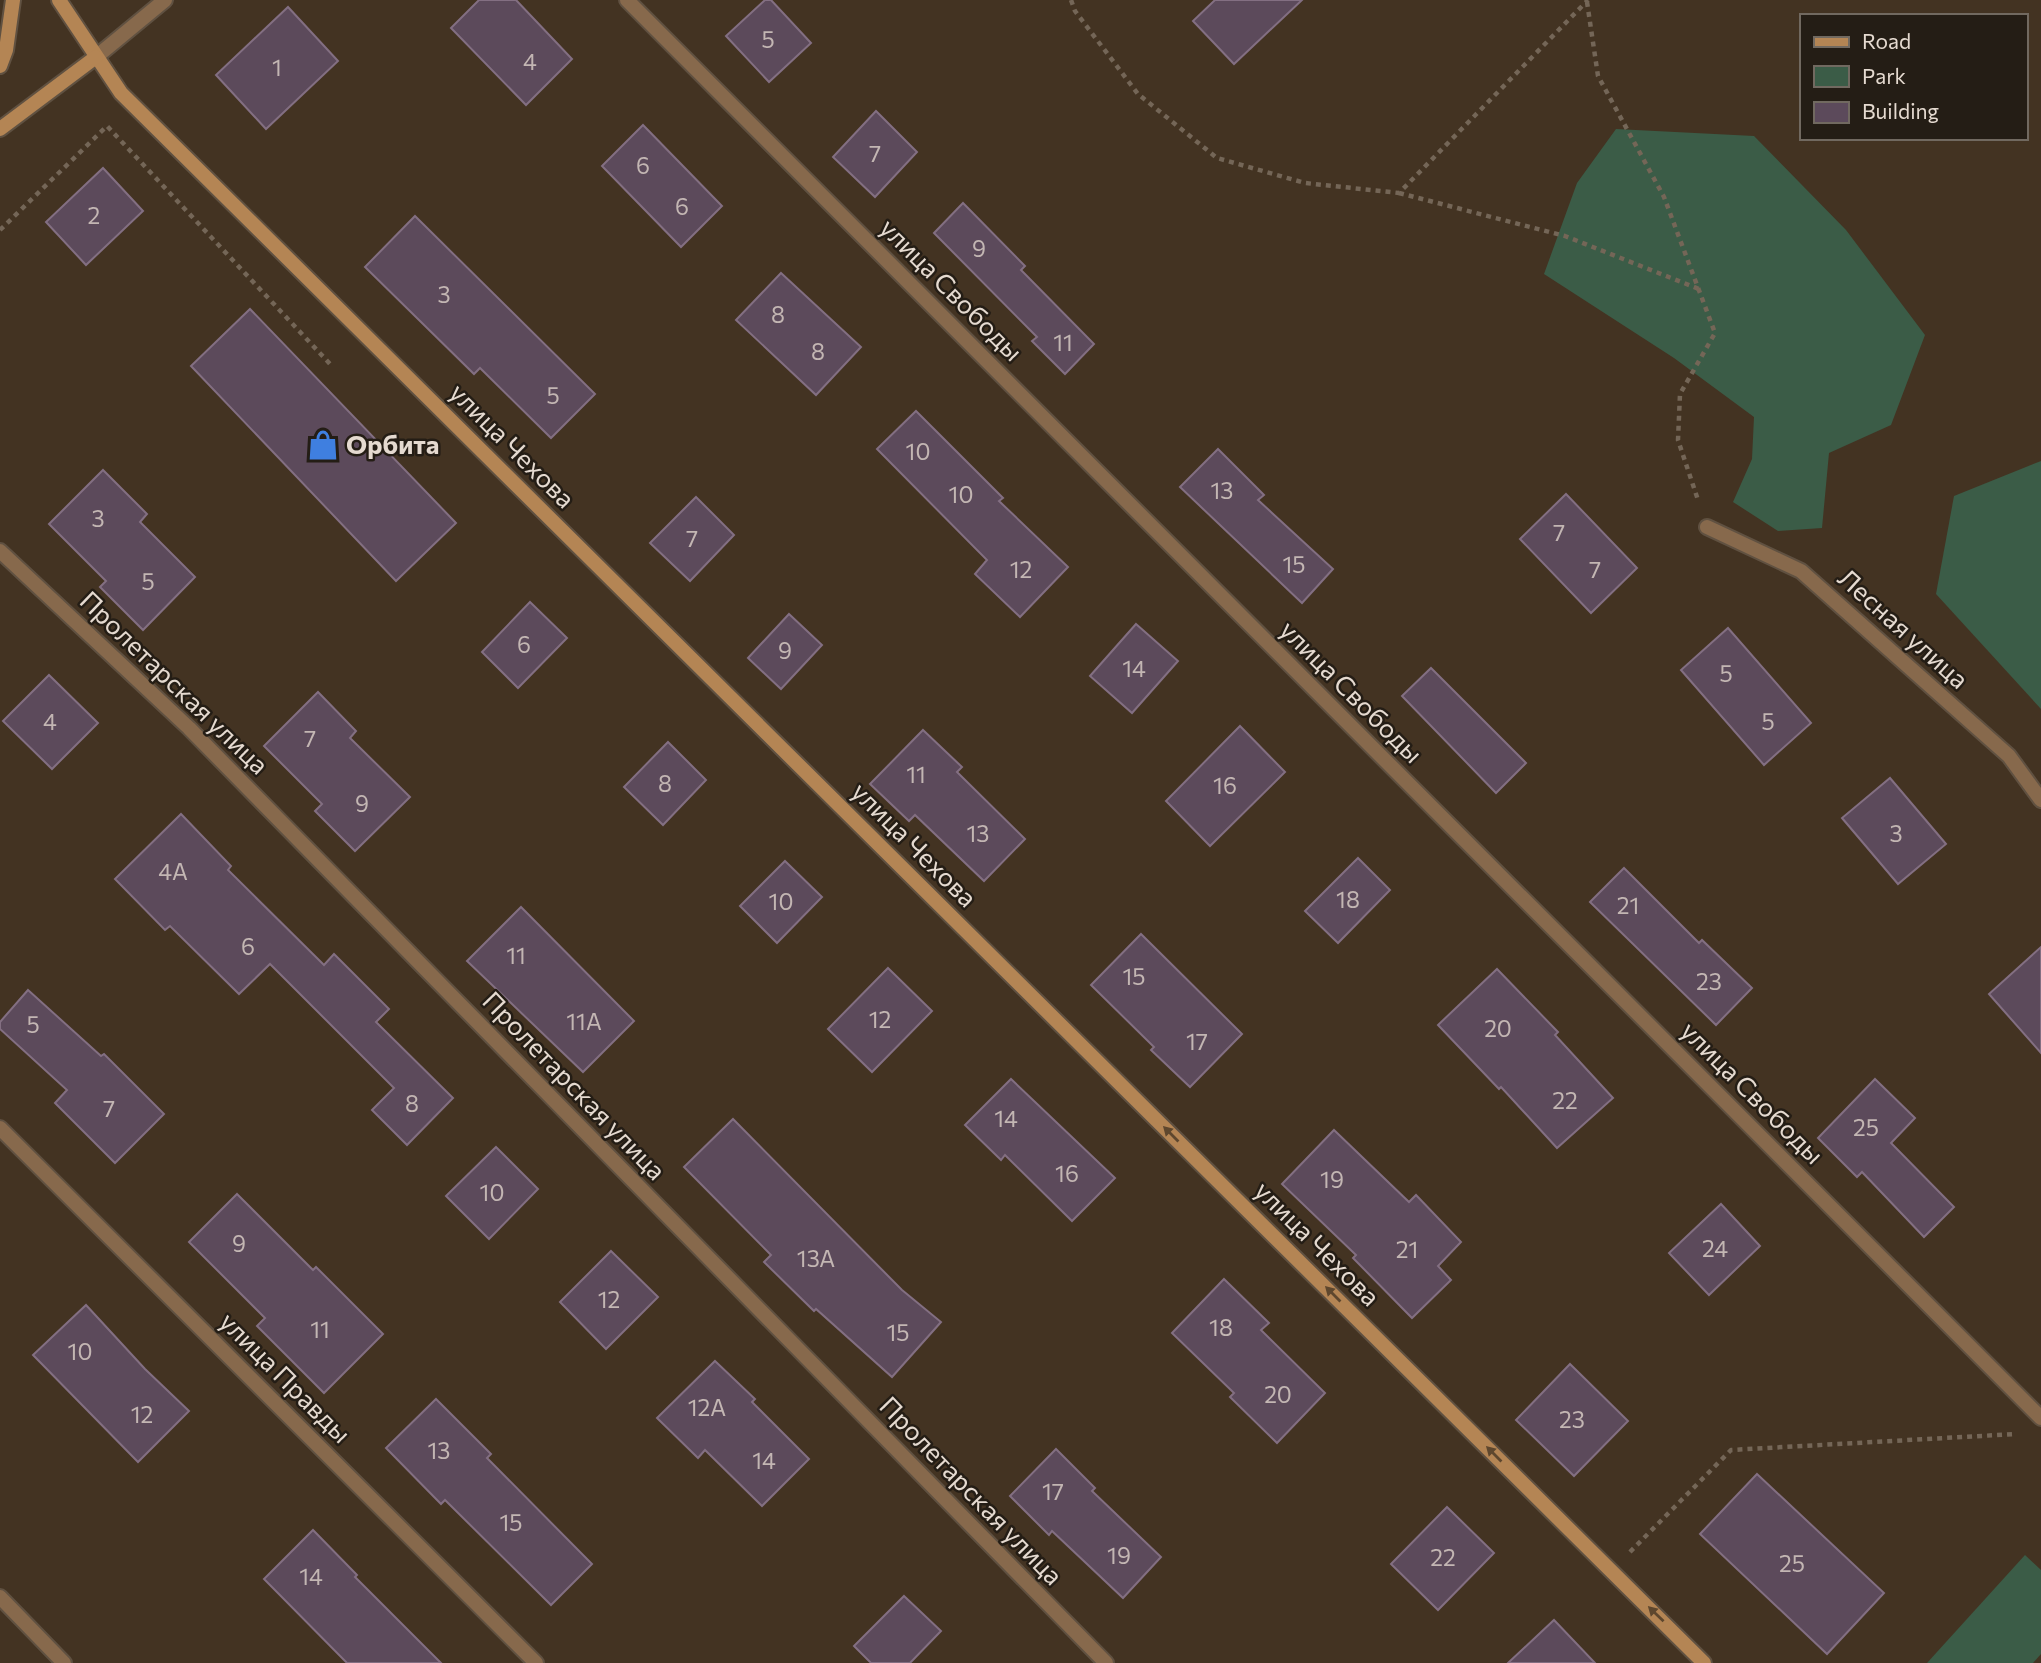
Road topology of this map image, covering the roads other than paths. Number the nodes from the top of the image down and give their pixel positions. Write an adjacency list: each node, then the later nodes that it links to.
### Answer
1 (13, 0): 6 (street)
2 (59, 0): 5 (street, улица Чехова)
3 (166, 0): 5 (street)
4 (636, 3): 12 (street, улица Свободы)
5 (96, 57): 7 (street); 17 (street, улица Чехова, one-way to 5)
6 (0, 66)
7 (0, 129)
8 (1707, 527): 10 (street, Лесная улица)
9 (0, 551): 16 (street, Пролетарская улица)
10 (2041, 800)
11 (0, 1128): 15 (street, улица Правды)
12 (2041, 1418)
13 (0, 1597): 14 (street)
14 (64, 1663)
15 (536, 1663)
16 (1106, 1663)
17 (1704, 1663)

